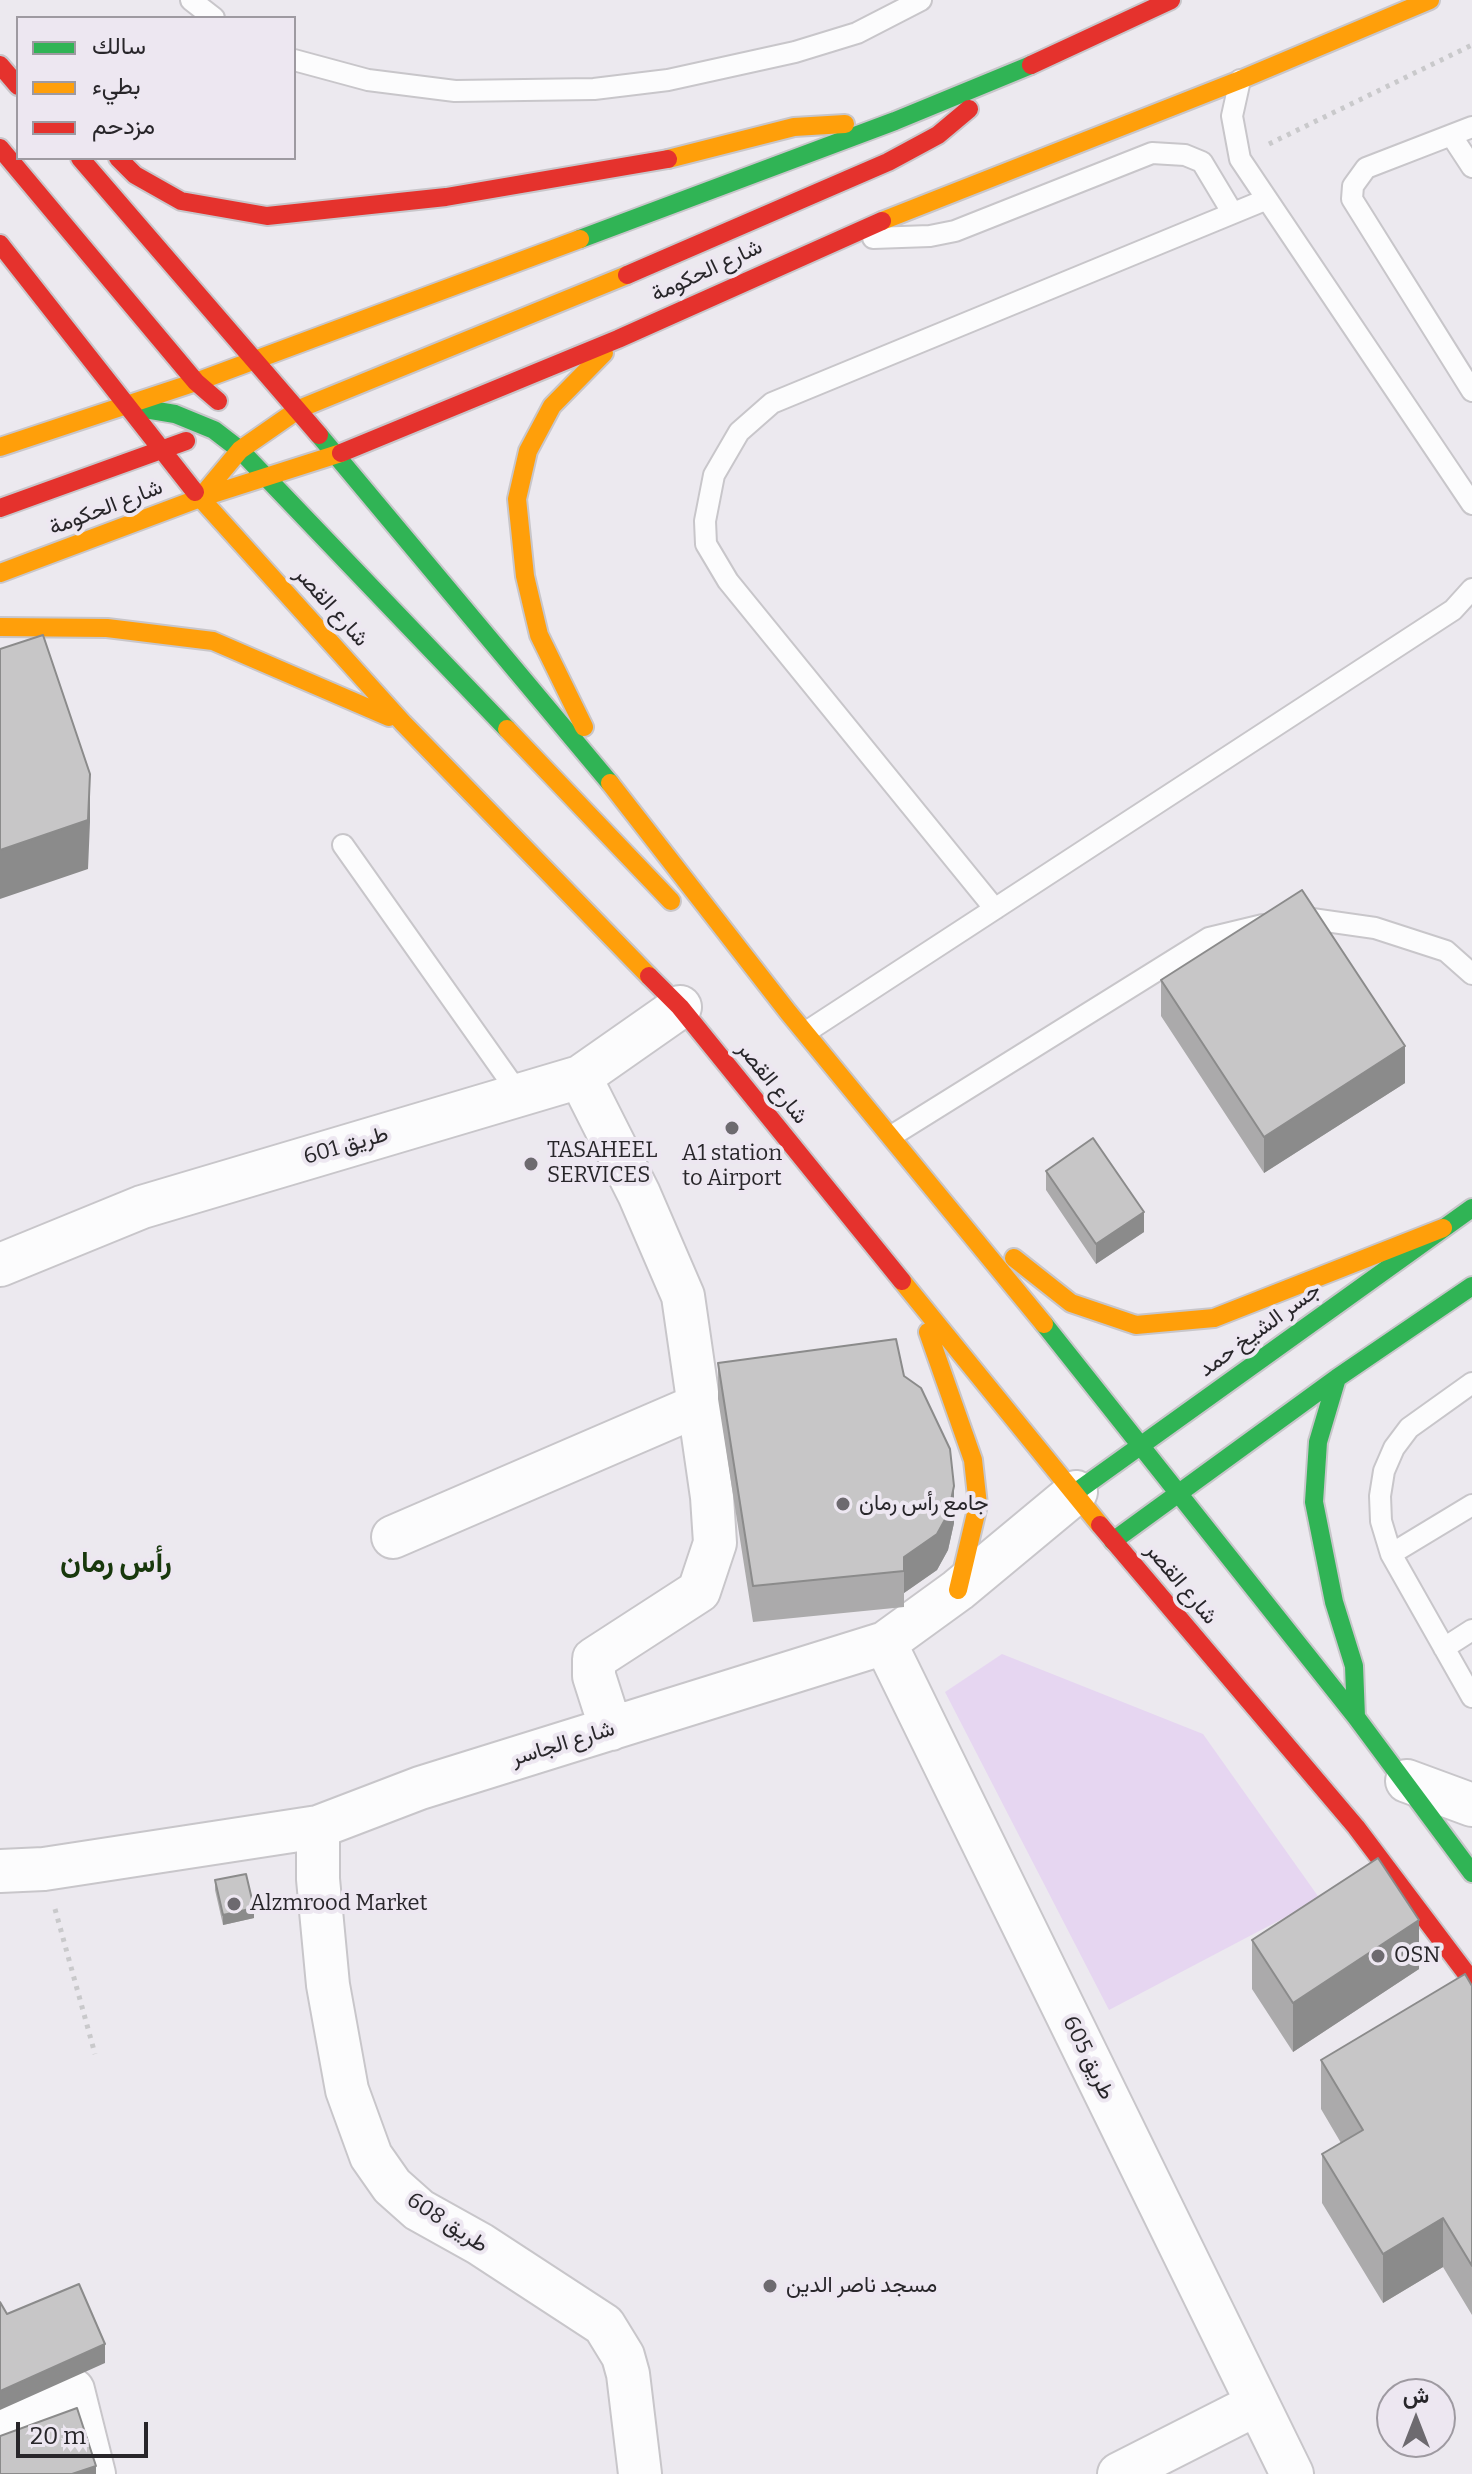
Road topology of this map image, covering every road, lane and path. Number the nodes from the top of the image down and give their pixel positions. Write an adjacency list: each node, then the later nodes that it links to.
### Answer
1 (191, 0): 5 (lane)
2 (921, 0): 7 (lane)
3 (1171, 0): 9 (main road)
4 (1430, 0): 10 (main road, شارع الحكومة)
5 (211, 16)
6 (1472, 45): 16 (path)
7 (296, 61)
8 (0, 65): 11 (main road)
9 (1011, 74): 12 (main road); 30 (main road)
10 (1240, 80): 16 (lane); 22 (main road, شارع الحكومة)
11 (16, 84)
12 (895, 121): 18 (main road); 25 (main road)
13 (1472, 127): 14 (lane)
14 (1451, 135): 19 (lane); 28 (lane)
15 (0, 148): 26 (main road)
16 (1240, 159): 20 (lane)
17 (82, 160): 25 (main road)
18 (120, 160)
19 (1472, 167)
20 (1265, 200): 21 (lane); 40 (lane)
21 (1232, 212): 22 (lane); 48 (lane)
22 (833, 240): 24 (main road, شارع الحكومة)
23 (0, 244): 29 (main road, شارع القصر)
24 (618, 339): 37 (main road, شارع الحكومة); 46 (main road)
25 (253, 359): 26 (main road); 27 (main road); 30 (main road)
26 (196, 382): 29 (main road); 31 (main road)
27 (250, 382)
28 (1472, 391)
29 (125, 406): 32 (main road); 34 (main road); 36 (main road, شارع القصر)
30 (299, 409): 33 (main road); 37 (main road)
31 (237, 413): 32 (main road); 33 (main road)
32 (214, 430): 35 (main road); 36 (main road)
33 (264, 433): 35 (main road); 37 (main road)
34 (0, 447)
35 (240, 450): 38 (main road); 39 (main road)
36 (163, 451): 39 (main road, شارع القصر); 41 (main road)
37 (334, 456): 38 (main road, شارع الحكومة); 46 (main road)
38 (269, 477): 39 (main road, شارع الحكومة); 51 (main road)
39 (200, 498): 42 (main road, شارع الحكومة); 45 (main road, شارع القصر)
40 (1472, 504)
41 (0, 508)
42 (0, 573)
43 (1472, 589): 48 (lane)
44 (0, 627): 45 (main road)
45 (403, 723): 50 (main road, شارع القصر)
46 (616, 790): 51 (main road)
47 (343, 845): 54 (lane)
48 (995, 909): 52 (lane)
49 (1472, 974): 55 (lane)
50 (680, 1007): 53 (street, طريق 601); 61 (main road, شارع القصر)
51 (788, 1012): 52 (main road)
52 (806, 1032): 55 (main road)
53 (580, 1077): 54 (street, طريق 601); 64 (street)
54 (519, 1094): 59 (street, طريق 601)
55 (893, 1135): 57 (main road)
56 (1472, 1208): 58 (main road, جسر الشيخ حمد)
57 (953, 1209): 58 (main road); 65 (main road)
58 (1443, 1228): 65 (main road, جسر الشيخ حمد)
59 (0, 1265)
60 (1472, 1286): 62 (main road)
61 (917, 1303): 66 (main road, شارع القصر); 72 (main road)
62 (1337, 1378): 67 (main road); 77 (main road)
63 (1472, 1383): 71 (lane)
64 (699, 1405): 69 (street); 78 (street)
65 (1141, 1445): 66 (main road, جسر الشيخ حمد); 67 (main road)
66 (1076, 1492): 70 (main road, شارع القصر); 72 (street, شارع الجاسر)
67 (1179, 1495): 70 (main road); 77 (main road)
68 (1472, 1505): 71 (lane)
69 (393, 1537)
70 (1113, 1541): 85 (main road, شارع القصر)
71 (1391, 1554): 75 (lane)
72 (958, 1590): 74 (street, شارع الجاسر)
73 (1472, 1630): 75 (lane)
74 (885, 1643): 78 (street, شارع الجاسر); 87 (street, طريق 605)
75 (1444, 1648): 76 (lane)
76 (1472, 1697)
77 (1356, 1717): 79 (main road)
78 (611, 1729): 81 (street, شارع الجاسر)
79 (1407, 1781): 80 (street); 84 (main road)
80 (1472, 1805)
81 (318, 1827): 82 (street, شارع الجاسر); 90 (street, طريق 608)
82 (44, 1869): 83 (street, شارع الجاسر); 86 (path)
83 (0, 1871)
84 (1472, 1873)
85 (1472, 1981)
86 (95, 2054)
87 (1257, 2404): 91 (street); 92 (street, طريق 605)
88 (0, 2420): 89 (street)
89 (94, 2474)
90 (640, 2474)
91 (1119, 2474)
92 (1292, 2474)

